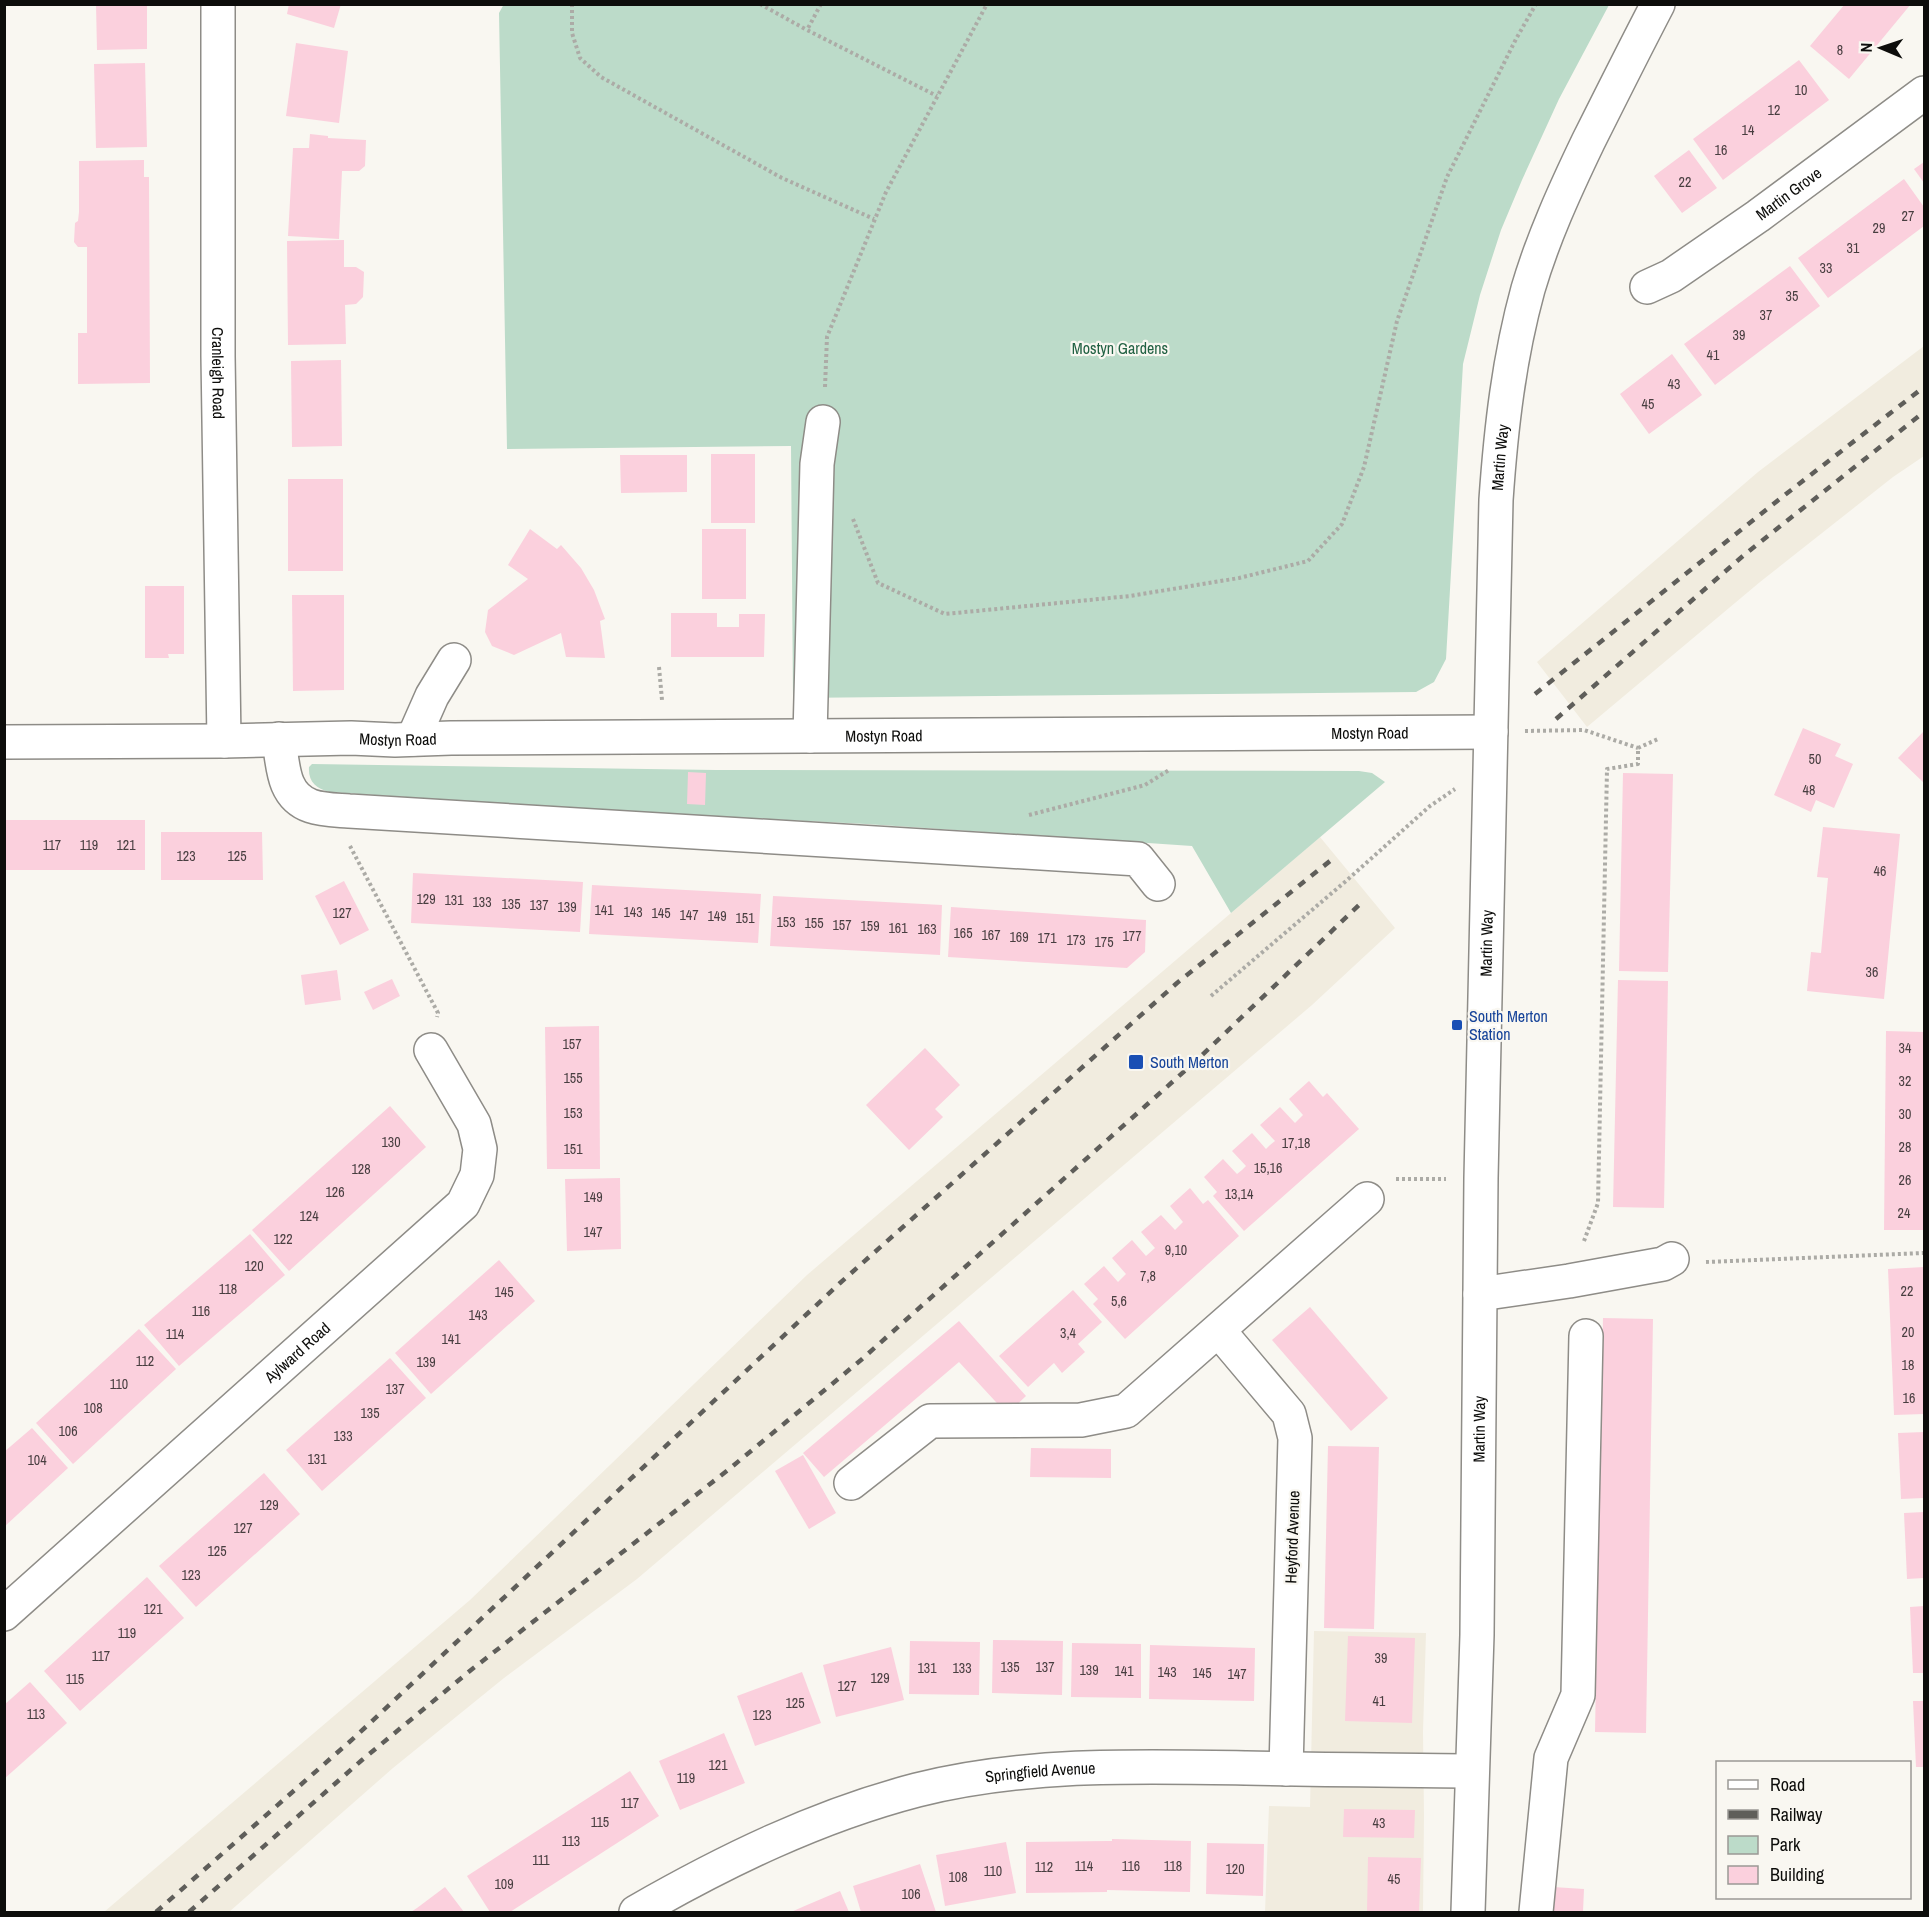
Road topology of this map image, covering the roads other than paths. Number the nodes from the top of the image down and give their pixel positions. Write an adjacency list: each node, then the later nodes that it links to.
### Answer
1 (218, 4): 11 (street, Cranleigh Road)
2 (1658, 4): 7 (street, Martin Way)
3 (1924, 93): 4 (street, Martin Grove)
4 (1647, 286)
5 (823, 422): 8 (street)
6 (454, 660): 10 (street)
7 (1491, 732): 8 (street, Mostyn Road); 17 (street, Martin Way)
8 (810, 736): 10 (street, Mostyn Road)
9 (279, 739): 10 (street, Mostyn Road); 11 (street, Mostyn Road); 13 (street)
10 (413, 739)
11 (224, 741): 12 (street, Mostyn Road)
12 (4, 742)
13 (1158, 884)
14 (430, 1050): 21 (street, Aylward Road)
15 (1367, 1199): 18 (street)
16 (1672, 1259): 17 (street)
17 (1480, 1294): 23 (street, Martin Way)
18 (1219, 1331): 20 (street); 22 (street, Heyford Avenue)
19 (1586, 1336): 26 (street)
20 (850, 1483)
21 (4, 1614)
22 (1286, 1769): 23 (street, Springfield Avenue); 24 (street, Springfield Avenue)
23 (1472, 1771): 25 (street, Martin Way)
24 (636, 1912)
25 (1468, 1912)
26 (1536, 1912)

